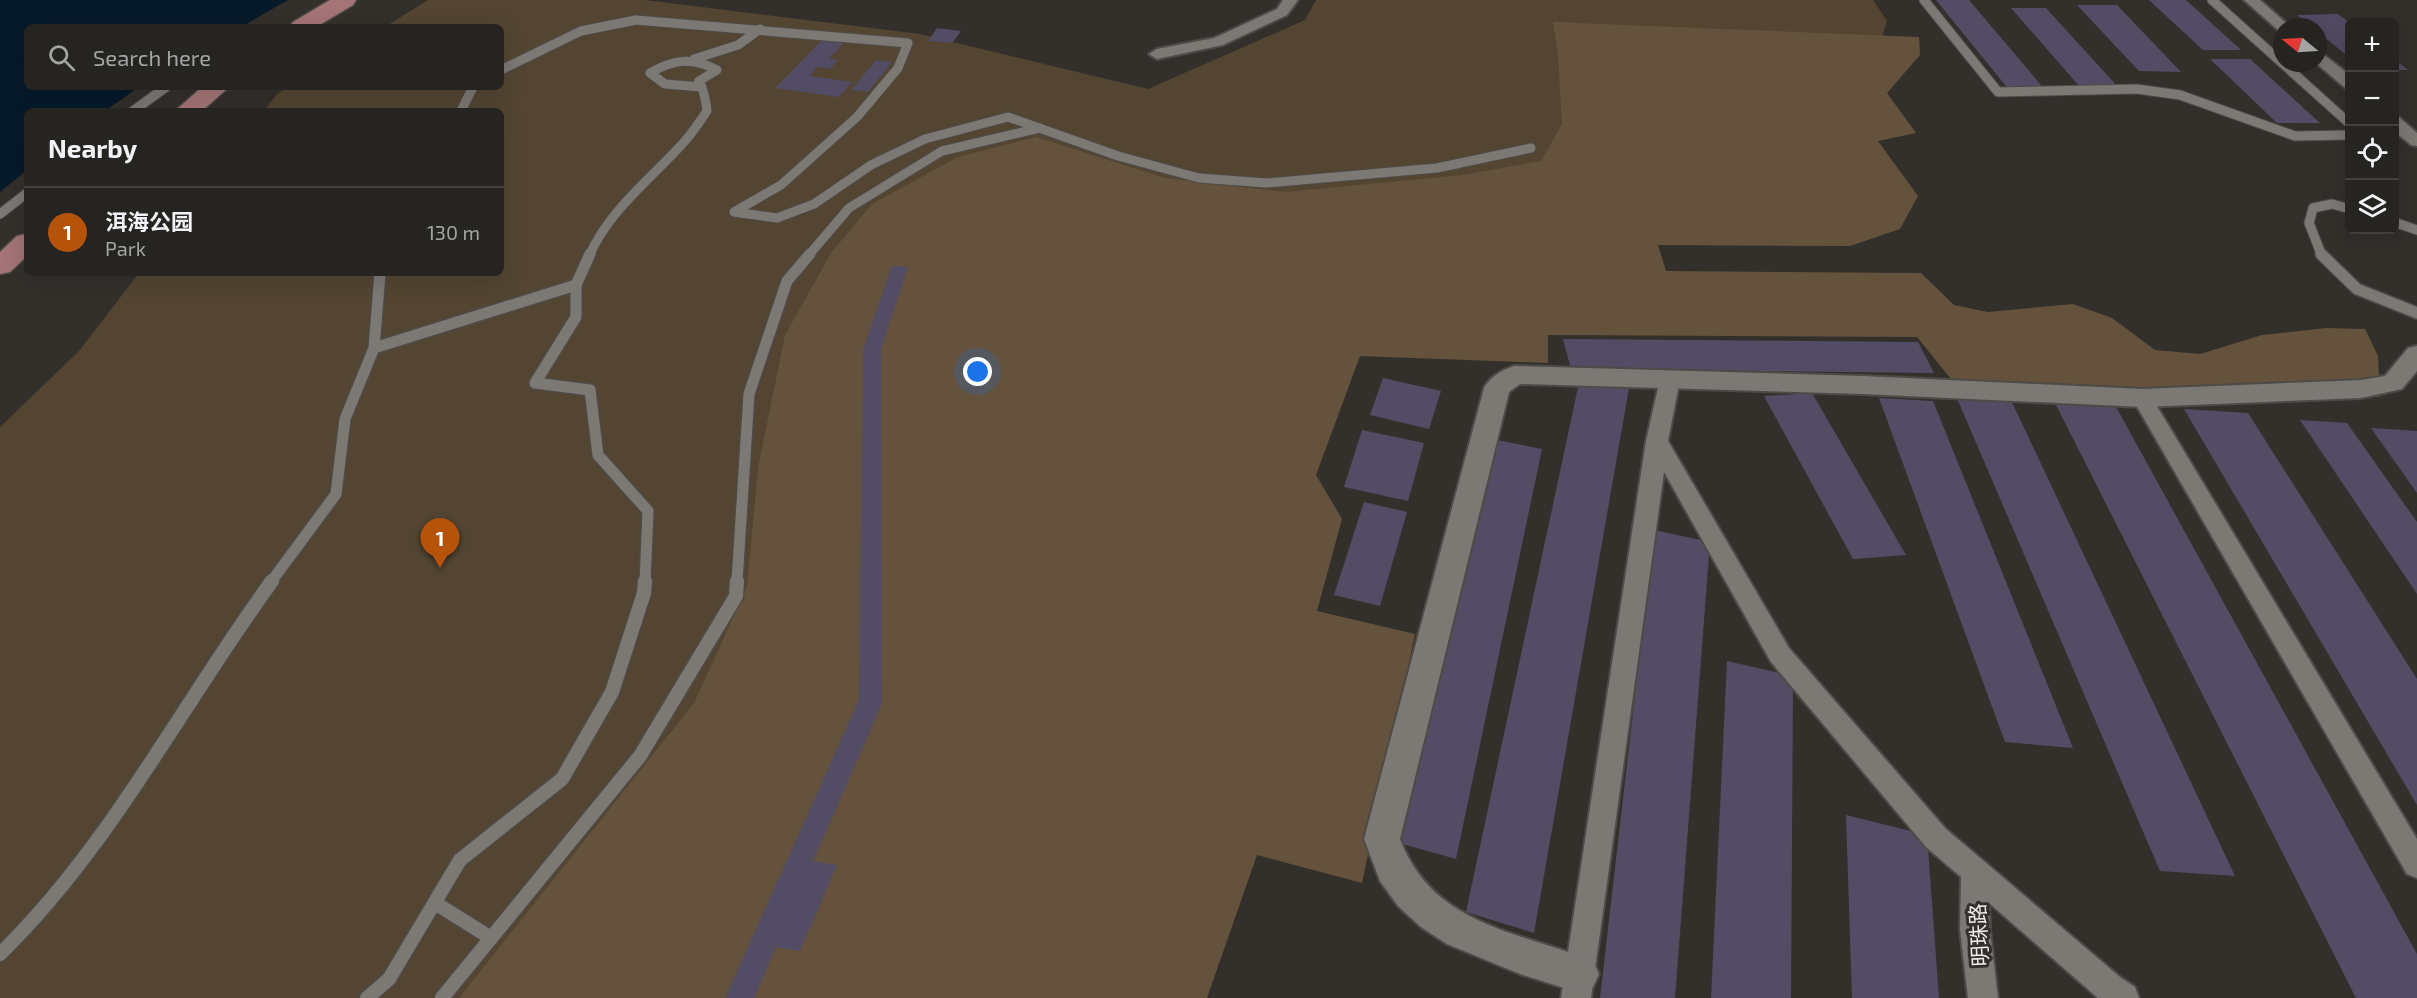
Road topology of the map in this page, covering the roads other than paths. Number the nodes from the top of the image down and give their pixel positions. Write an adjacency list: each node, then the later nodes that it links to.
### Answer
1 (345, 0): 7 (main road)
2 (1291, 0): 9 (street)
3 (1924, 0): 24 (lane)
4 (2212, 0): 21 (lane)
5 (2251, 0): 6 (street)
6 (2273, 19)
7 (305, 24)
8 (760, 29): 10 (lane); 12 (lane); 23 (lane)
9 (1158, 54)
10 (693, 60): 14 (lane); 14 (lane)
11 (2327, 65): 13 (street)
12 (504, 69)
13 (2345, 81)
14 (702, 87): 35 (lane)
15 (162, 90): 18 (lane)
16 (213, 90): 19 (main road)
17 (472, 90): 20 (lane)
18 (137, 108)
19 (191, 108)
20 (462, 108)
21 (2345, 120)
22 (2399, 126): 25 (street)
23 (1040, 128): 26 (lane); 45 (lane)
24 (2345, 135)
25 (2417, 141)
26 (1531, 148)
27 (24, 195): 29 (lane)
28 (2345, 208): 36 (lane)
29 (0, 214)
30 (2399, 224): 31 (lane)
31 (2417, 230)
32 (24, 245): 33 (main road)
33 (0, 266)
34 (380, 276): 37 (lane)
35 (576, 285): 37 (lane); 44 (lane)
36 (2417, 313)
37 (374, 348): 46 (lane)
38 (2417, 354): 40 (street)
39 (1670, 379): 40 (street); 41 (street); 47 (street)
40 (2142, 398): 42 (street)
41 (1658, 441): 43 (street); 47 (street)
42 (2417, 865)
43 (1975, 872): 50 (street, 明珠路); 51 (street)
44 (435, 903): 45 (lane); 48 (lane)
45 (491, 938): 49 (lane)
46 (0, 954)
47 (1578, 986)
48 (367, 998)
49 (442, 998)
50 (1983, 998)
51 (2124, 998)

